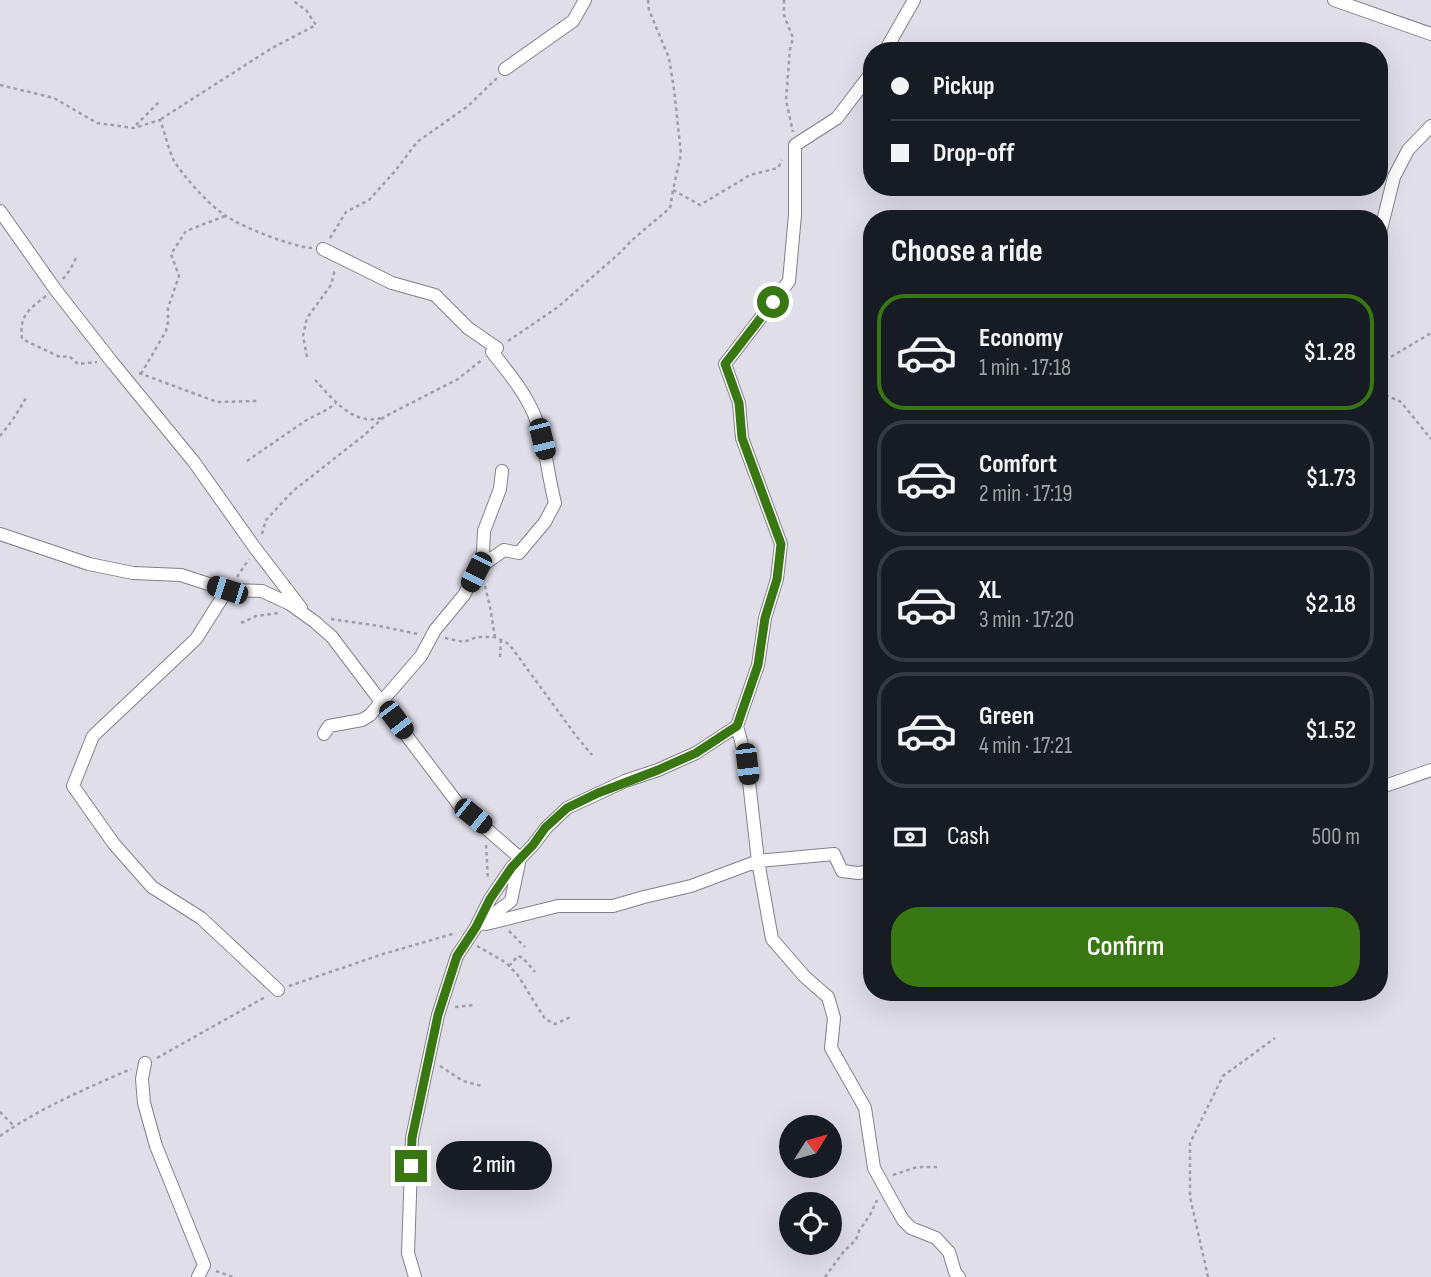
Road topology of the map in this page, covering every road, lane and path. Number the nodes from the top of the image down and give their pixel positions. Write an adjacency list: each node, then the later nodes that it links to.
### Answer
1 (292, 0): 13 (path)
2 (584, 0): 9 (street)
3 (648, 0): 18 (path)
4 (784, 0): 16 (path)
5 (914, 0): 8 (street)
6 (1334, 0): 7 (street)
7 (1431, 34)
8 (890, 42)
9 (505, 69): 22 (path)
10 (863, 84): 16 (street)
11 (0, 85): 15 (path)
12 (159, 102): 15 (path)
13 (160, 120): 15 (path); 21 (path)
14 (1431, 126): 19 (street)
15 (134, 128)
16 (795, 145): 52 (street)
17 (783, 157): 18 (path)
18 (673, 190): 25 (path)
19 (1386, 210)
20 (0, 212): 28 (street)
21 (226, 216): 22 (path); 29 (path)
22 (329, 252): 25 (street); 26 (path)
23 (31, 307): 28 (path)
24 (1431, 333): 27 (path)
25 (495, 350): 35 (path); 42 (street)
26 (307, 357)
27 (1388, 359)
28 (112, 362): 29 (path); 41 (street)
29 (141, 374): 33 (path)
30 (315, 380): 34 (path)
31 (1388, 396): 37 (path)
32 (26, 398): 36 (path)
33 (257, 401)
34 (336, 403): 35 (path); 38 (path)
35 (384, 417): 41 (path)
36 (0, 436)
37 (1431, 439)
38 (247, 461)
39 (502, 471): 42 (street)
40 (0, 534): 44 (street)
41 (255, 548): 44 (path); 45 (street)
42 (483, 552): 43 (street)
43 (478, 566): 47 (street); 48 (path)
44 (227, 590): 45 (street); 67 (street)
45 (304, 614): 46 (path); 47 (path); 51 (street)
46 (241, 623)
47 (432, 636): 48 (path); 51 (street)
48 (495, 638): 49 (path)
49 (501, 640): 50 (path); 54 (path)
50 (500, 657)
51 (381, 701): 53 (street); 57 (street)
52 (737, 726): 58 (street); 59 (street)
53 (324, 734)
54 (593, 755)
55 (1431, 769): 56 (street)
56 (1388, 785)
57 (487, 828): 58 (street); 61 (path)
58 (520, 858): 61 (street); 63 (street)
59 (758, 861): 60 (street); 62 (street); 79 (street)
60 (863, 872)
61 (490, 899): 63 (street)
62 (501, 919): 63 (street); 64 (path)
63 (475, 928): 65 (path); 67 (path); 68 (street)
64 (525, 947)
65 (509, 966): 66 (path); 70 (path)
66 (535, 972)
67 (278, 990): 73 (path)
68 (442, 1002): 69 (path); 72 (street)
69 (474, 1005)
70 (573, 1016)
71 (1275, 1038): 85 (path)
72 (429, 1058): 74 (path); 82 (street)
73 (145, 1063): 76 (path); 80 (street)
74 (482, 1086)
75 (0, 1112): 76 (path)
76 (14, 1126): 77 (path)
77 (0, 1136)
78 (937, 1167): 79 (path)
79 (883, 1183): 83 (path); 84 (street)
80 (201, 1271): 81 (path)
81 (233, 1277)
82 (415, 1277)
83 (825, 1277)
84 (959, 1277)
85 (1208, 1277)

